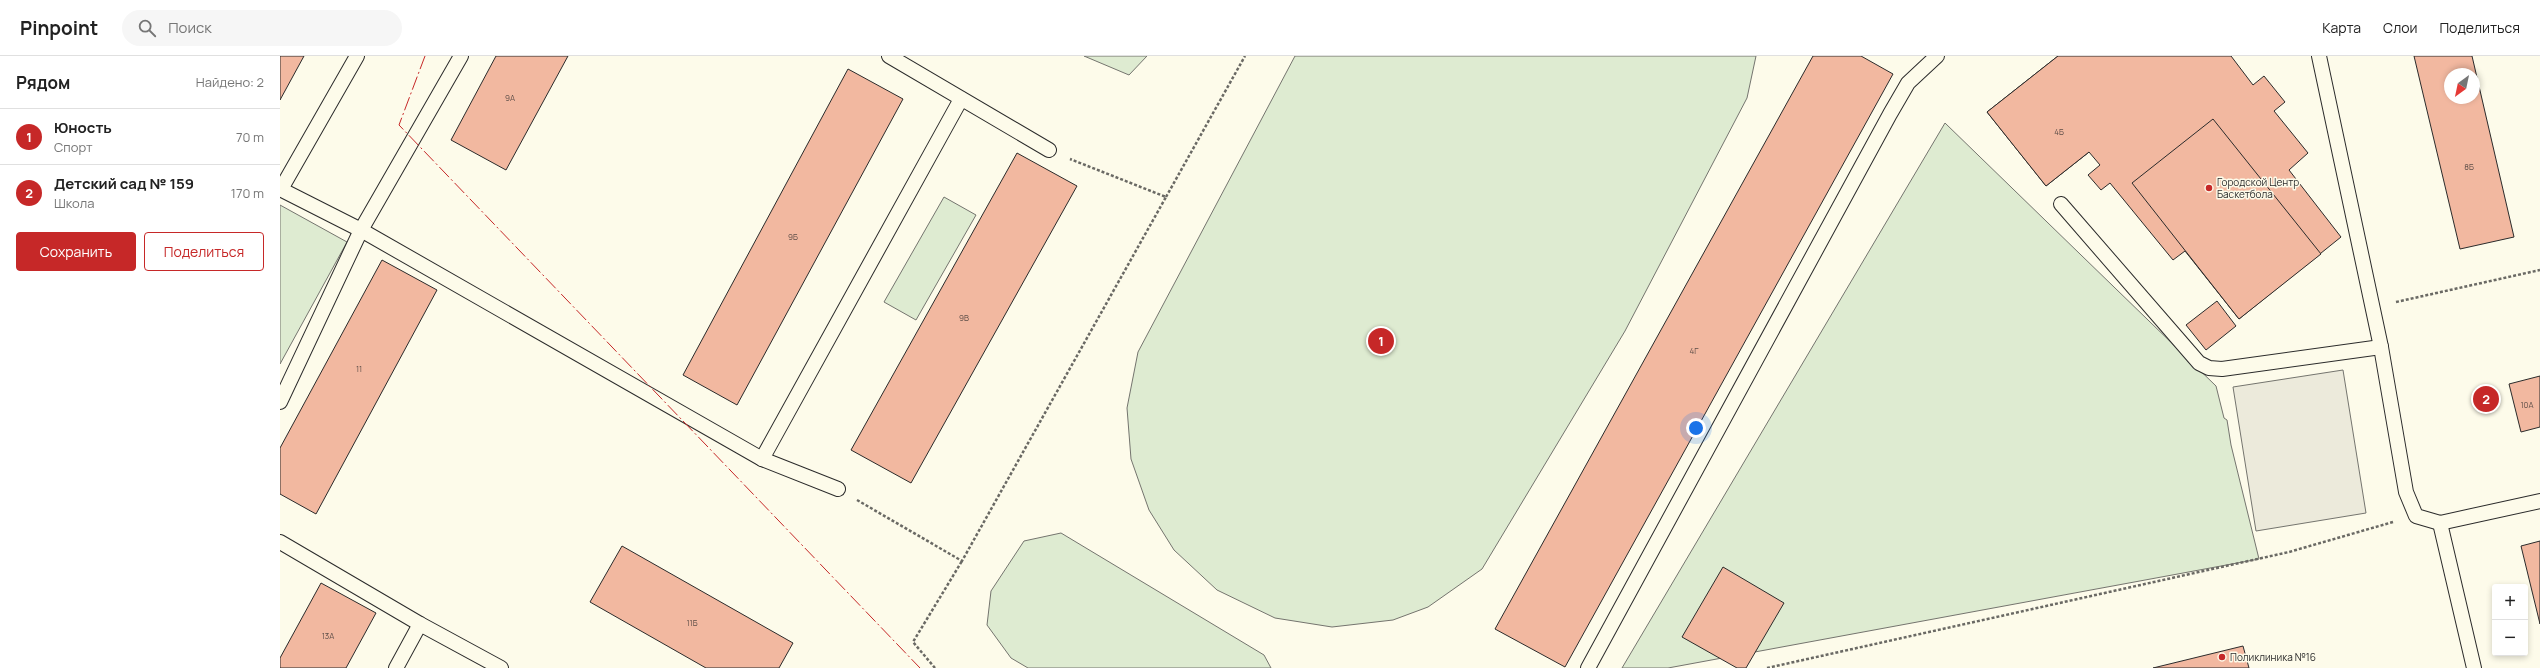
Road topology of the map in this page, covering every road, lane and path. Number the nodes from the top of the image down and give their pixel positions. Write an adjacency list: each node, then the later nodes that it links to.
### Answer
1 (357, 56): 9 (lane)
2 (461, 56): 12 (lane)
3 (890, 56): 7 (lane)
4 (1245, 56): 10 (path)
5 (1937, 56): 29 (lane)
6 (2319, 56): 14 (lane)
7 (960, 99): 8 (lane); 17 (lane)
8 (1049, 150): 10 (path)
9 (280, 189): 12 (lane)
10 (1166, 197): 23 (path)
11 (2061, 204): 15 (lane)
12 (361, 230): 16 (lane); 17 (lane)
13 (2540, 270): 14 (path)
14 (2372, 307): 15 (lane)
15 (2381, 347): 20 (lane)
16 (280, 402)
17 (762, 459): 18 (lane)
18 (838, 489): 23 (path)
19 (2540, 501): 21 (lane)
20 (2416, 516): 21 (lane); 30 (path)
21 (2440, 523): 31 (lane)
22 (280, 542): 24 (lane)
23 (962, 561): 28 (path)
24 (420, 624): 25 (lane); 26 (lane)
25 (481, 663): 27 (lane)
26 (396, 668)
27 (501, 668)
28 (935, 668)
29 (1588, 668)
30 (1767, 668)
31 (2474, 668)

